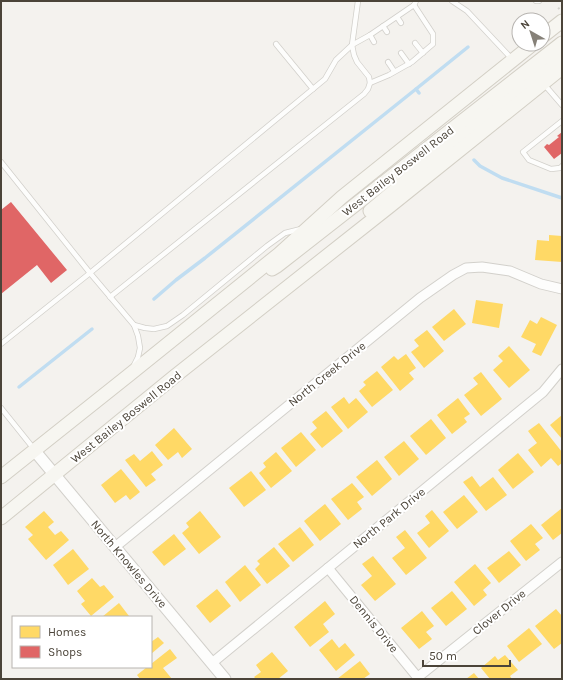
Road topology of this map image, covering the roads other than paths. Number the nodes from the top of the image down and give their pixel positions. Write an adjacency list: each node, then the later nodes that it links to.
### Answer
1 (358, 1): 17 (lane)
2 (452, 1): 22 (lane)
3 (536, 1): 4 (lane)
4 (539, 1)
5 (415, 3): 6 (lane); 20 (lane)
6 (397, 17): 8 (lane); 9 (lane)
7 (562, 21): 10 (main road)
8 (401, 23)
9 (383, 26): 11 (lane); 12 (lane)
10 (551, 30)
11 (387, 32)
12 (370, 35): 13 (lane); 17 (lane)
13 (374, 42)
14 (415, 43): 20 (lane)
15 (562, 43): 30 (main road, West Bailey Boswell Road)
16 (276, 44): 29 (lane)
17 (352, 45): 27 (lane); 29 (lane)
18 (523, 52): 22 (main road, West Bailey Boswell Road)
19 (401, 53): 24 (lane)
20 (422, 53): 24 (lane)
21 (562, 56): 30 (main road, West Bailey Boswell Road)
22 (513, 60): 35 (main road, West Bailey Boswell Road)
23 (388, 62): 26 (lane)
24 (409, 64): 26 (lane)
25 (562, 68): 28 (main road, West Bailey Boswell Road)
26 (394, 72): 27 (lane)
27 (370, 83): 39 (lane)
28 (543, 83): 31 (lane); 40 (main road, West Bailey Boswell Road)
29 (313, 89): 36 (lane)
30 (508, 92): 38 (main road, West Bailey Boswell Road); 40 (main road, West Bailey Boswell Road)
31 (562, 105)
32 (562, 121): 34 (lane)
33 (1, 162): 36 (lane)
34 (562, 166)
35 (309, 226): 38 (main road, West Bailey Boswell Road); 41 (lane)
36 (90, 273): 39 (lane); 42 (lane)
37 (562, 289): 50 (street, North Creek Drive)
38 (230, 293): 44 (main road, West Bailey Boswell Road)
39 (110, 297): 41 (lane)
40 (251, 317): 47 (main road, West Bailey Boswell Road)
41 (134, 325): 44 (lane)
42 (1, 344)
43 (562, 369): 52 (street, North Park Drive)
44 (129, 375): 46 (main road, West Bailey Boswell Road)
45 (1, 408): 46 (lane)
46 (34, 450): 47 (street, North Knowles Drive); 48 (main road, West Bailey Boswell Road)
47 (55, 474): 49 (main road, West Bailey Boswell Road); 50 (street, North Knowles Drive)
48 (1, 477)
49 (1, 518)
50 (115, 547): 53 (street, North Knowles Drive)
51 (562, 562): 54 (street, Clover Drive)
52 (328, 568): 53 (street, North Park Drive); 54 (street, Dennis Drive)
53 (212, 663): 55 (street, North Knowles Drive)
54 (419, 678)
55 (225, 679)

